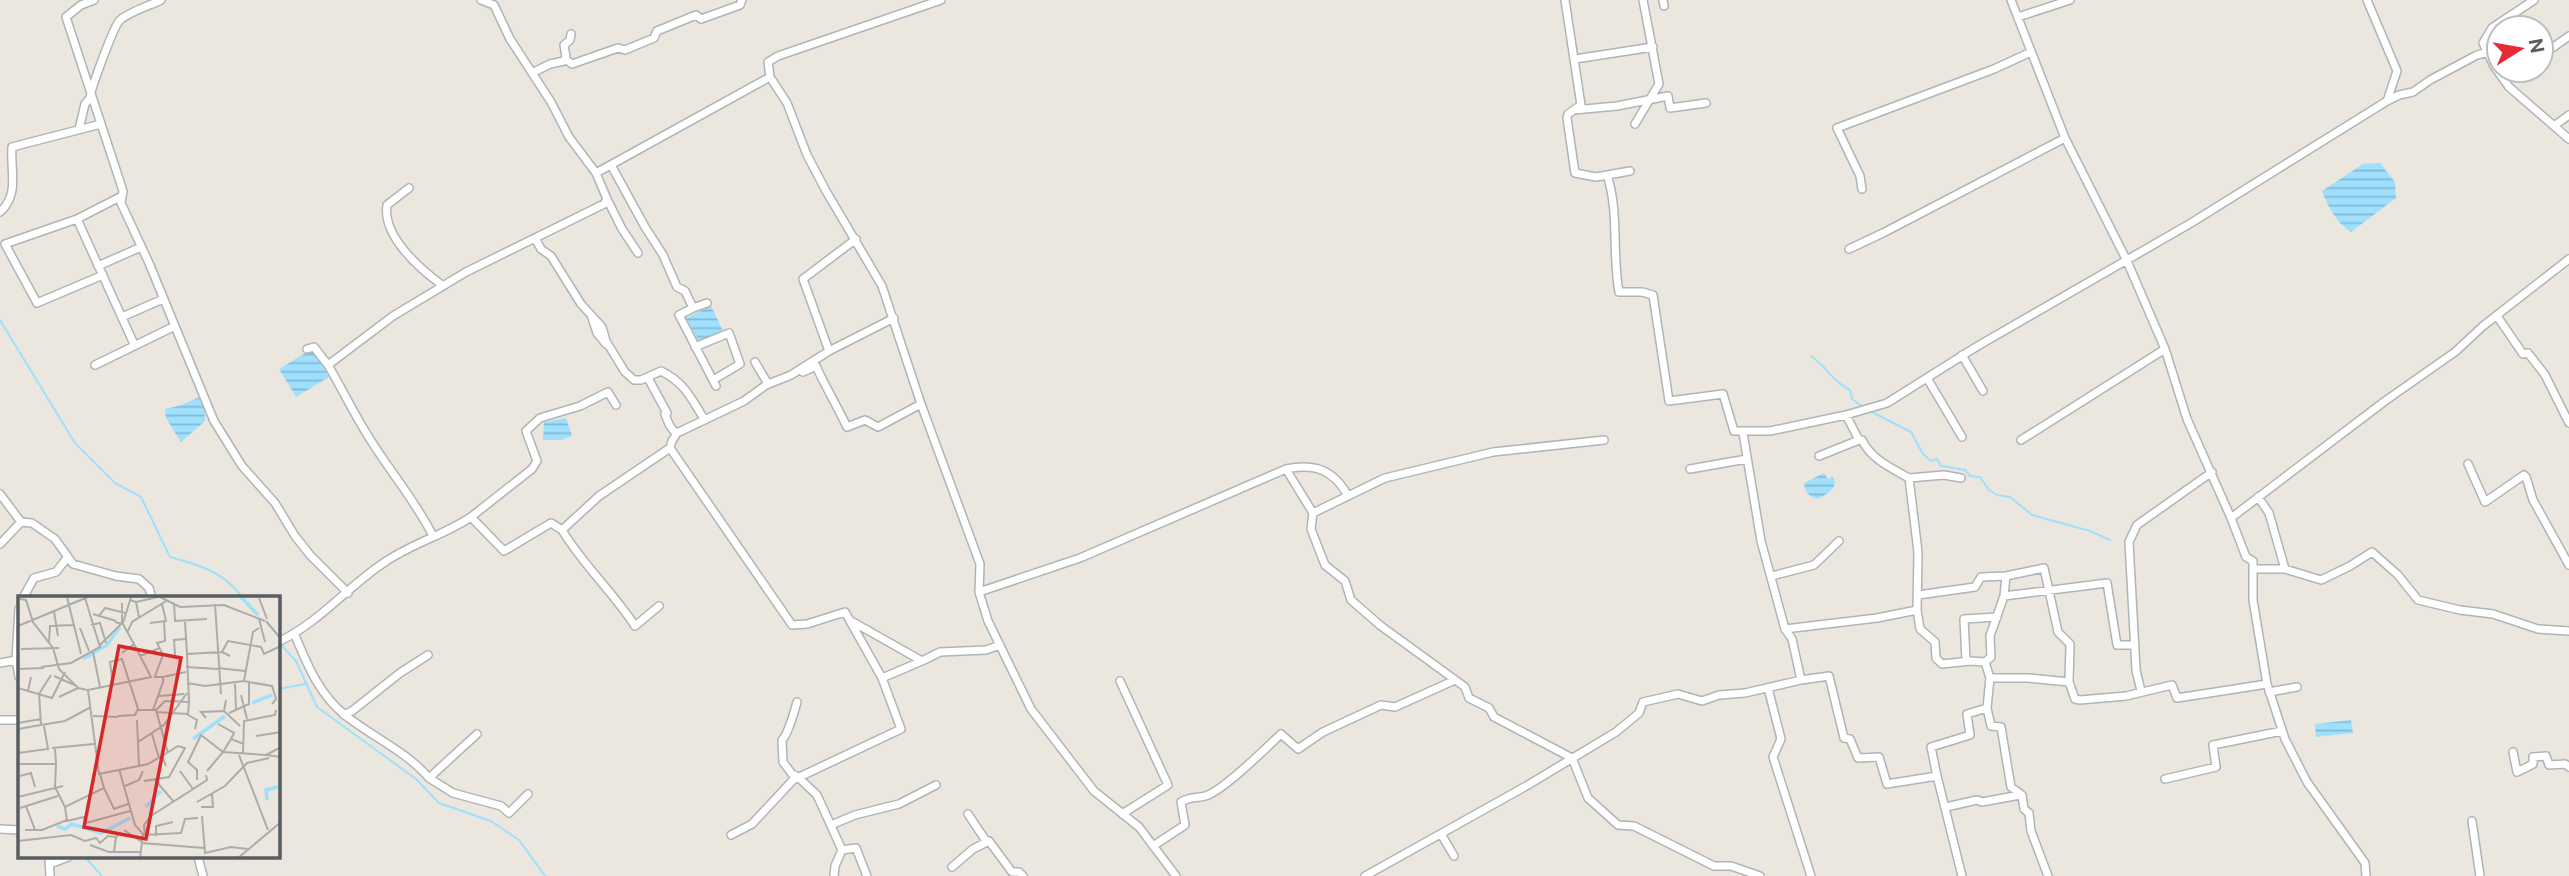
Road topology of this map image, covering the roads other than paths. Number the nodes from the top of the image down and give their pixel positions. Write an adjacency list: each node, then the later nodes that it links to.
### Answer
1 (94, 0): 23 (street)
2 (161, 0): 23 (street)
3 (481, 0): 20 (street)
4 (742, 0): 18 (street)
5 (941, 0): 21 (street)
6 (1565, 0): 19 (street)
7 (1643, 0): 15 (street)
8 (2011, 0): 13 (street)
9 (2070, 0): 13 (street)
10 (2367, 0): 25 (street)
11 (2535, 0): 12 (street)
12 (2514, 14)
13 (2018, 17): 16 (street)
14 (571, 34): 18 (street)
15 (1653, 47): 19 (street); 24 (street)
16 (2031, 52): 33 (street); 40 (street)
17 (2485, 53): 25 (street)
18 (565, 59): 20 (street)
19 (1575, 59): 27 (street)
20 (532, 73): 37 (street)
21 (770, 77): 35 (street); 46 (street)
22 (2508, 84): 31 (street)
23 (90, 92): 29 (street); 32 (street)
24 (1649, 100): 26 (street); 27 (street); 30 (street)
25 (2386, 101): 51 (street)
26 (1706, 103)
27 (1573, 110): 38 (street)
28 (2569, 115): 31 (street)
29 (101, 124): 32 (street); 41 (street)
30 (1635, 124)
31 (2554, 126): 34 (street)
32 (79, 129): 43 (street)
33 (2065, 138): 48 (street); 51 (street)
34 (2569, 139)
35 (611, 165): 37 (street); 57 (street)
36 (1630, 171): 38 (street)
37 (596, 173): 42 (street)
38 (1609, 176): 82 (street)
39 (410, 188): 54 (street)
40 (1862, 189)
41 (122, 195): 44 (street); 47 (street)
42 (607, 199): 45 (street); 49 (street)
43 (0, 212)
44 (77, 219): 52 (street); 53 (street)
45 (535, 238): 54 (street); 72 (street)
46 (856, 239): 60 (street); 66 (street)
47 (141, 247): 52 (street); 55 (street)
48 (1849, 248)
49 (638, 253)
50 (2569, 259): 58 (street)
51 (2127, 261): 65 (street); 67 (street)
52 (98, 266): 53 (street)
53 (103, 275): 59 (street)
54 (442, 285): 70 (street)
55 (163, 299): 59 (street); 61 (street)
56 (707, 303): 57 (street)
57 (693, 308): 63 (street)
58 (2497, 316): 80 (street); 98 (street)
59 (122, 317): 62 (street)
60 (894, 318): 66 (street); 76 (street)
61 (175, 326): 62 (street); 115 (street)
62 (134, 344): 69 (street)
63 (695, 347): 63 (street)
64 (307, 349): 70 (street)
65 (2165, 349): 86 (street); 93 (street)
66 (829, 351): 71 (street)
67 (1962, 355): 73 (street); 75 (street)
68 (755, 362): 74 (street)
69 (95, 365)
70 (328, 365): 104 (street)
71 (796, 372): 74 (street); 76 (street)
72 (648, 377): 79 (street); 81 (street)
73 (1927, 377): 78 (street); 83 (street)
74 (768, 384): 79 (street)
75 (1983, 391)
76 (921, 404): 114 (street)
77 (616, 405): 100 (street)
78 (1846, 415): 82 (street); 85 (street)
79 (704, 419): 81 (street)
80 (2569, 423)
81 (677, 433): 87 (street)
82 (1743, 433): 89 (street)
83 (1962, 437)
84 (1604, 440): 97 (street)
85 (1859, 440): 88 (street); 94 (street)
86 (2021, 440)
87 (670, 448): 103 (street); 123 (street)
88 (1819, 456)
89 (1747, 459): 92 (street); 111 (street)
90 (2468, 464): 108 (street)
91 (1286, 469): 97 (street); 99 (street); 114 (street)
92 (1690, 469)
93 (2212, 472): 101 (street); 130 (street)
94 (1909, 478): 95 (street); 116 (street)
95 (1961, 478)
96 (0, 494): 102 (street)
97 (1348, 496): 99 (street)
98 (2258, 497): 101 (street); 110 (street)
99 (1313, 513): 140 (street)
100 (471, 517): 103 (street); 104 (street)
101 (2231, 518): 109 (street)
102 (21, 522): 106 (street); 107 (street)
103 (562, 530): 120 (street)
104 (433, 536): 115 (street)
105 (1839, 541): 111 (street)
106 (0, 544)
107 (67, 558): 117 (street); 118 (street)
108 (2569, 565)
109 (2254, 569): 110 (street); 146 (street)
110 (2285, 569): 126 (street)
111 (1772, 576): 125 (street)
112 (2006, 576): 113 (street); 116 (street); 119 (street)
113 (2047, 590): 119 (street); 130 (street); 143 (street)
114 (979, 592): 129 (street)
115 (348, 593): 127 (street)
116 (1919, 595): 121 (street)
117 (24, 596)
118 (151, 596)
119 (2004, 596): 122 (street)
120 (659, 606)
121 (1916, 610): 125 (street); 134 (street)
122 (1997, 617): 134 (street); 135 (street)
123 (852, 622): 133 (street); 138 (street)
124 (18, 626): 132 (street)
125 (1785, 629): 141 (street)
126 (2569, 631)
127 (294, 633): 128 (street); 150 (street)
128 (280, 641)
129 (1000, 645): 133 (street); 167 (street)
130 (2135, 645): 147 (street)
131 (428, 655): 150 (street)
132 (16, 660): 136 (street); 137 (street)
133 (922, 661): 138 (street)
134 (1966, 661): 135 (street)
135 (1985, 662): 139 (street)
136 (0, 663)
137 (18, 671)
138 (882, 678): 159 (street)
139 (1990, 678): 143 (street); 149 (street)
140 (1455, 680): 156 (street); 175 (street)
141 (1801, 680): 145 (street); 158 (street)
142 (1120, 681): 167 (street)
143 (2069, 682): 147 (street)
144 (2297, 687): 146 (street)
145 (1768, 688): 156 (street); 189 (street)
146 (2268, 688): 147 (street); 153 (street)
147 (2141, 691)
148 (797, 702): 159 (street)
149 (1987, 708): 158 (street); 164 (street)
150 (344, 715): 160 (street)
151 (0, 720): 152 (street)
152 (18, 720)
153 (2282, 731): 161 (street); 192 (street)
154 (477, 734): 160 (street)
155 (2513, 752): 157 (street)
156 (1572, 758): 172 (street); 188 (street)
157 (2569, 767)
158 (1937, 776): 165 (street)
159 (798, 777): 169 (street); 173 (street)
160 (429, 778): 163 (street)
161 (2165, 779)
162 (936, 785): 169 (street)
163 (528, 794)
164 (2022, 795): 165 (street); 191 (street)
165 (1946, 807): 190 (street)
166 (968, 814): 174 (street)
167 (1122, 814): 175 (street)
168 (2472, 821): 193 (street)
169 (831, 825): 176 (street)
170 (0, 830): 171 (street)
171 (18, 830)
172 (1441, 834): 177 (street); 187 (street)
173 (731, 835)
174 (986, 841): 180 (street); 185 (street)
175 (1153, 846): 186 (street)
176 (842, 850): 183 (street); 184 (street)
177 (1454, 856)
178 (198, 858): 182 (street)
179 (50, 861): 181 (street)
180 (952, 867)
181 (50, 876)
182 (203, 876)
183 (834, 876)
184 (867, 876)
185 (1023, 876)
186 (1176, 876)
187 (1365, 876)
188 (1760, 876)
189 (1811, 876)
190 (1962, 876)
191 (2048, 876)
192 (2366, 876)
193 (2480, 876)

